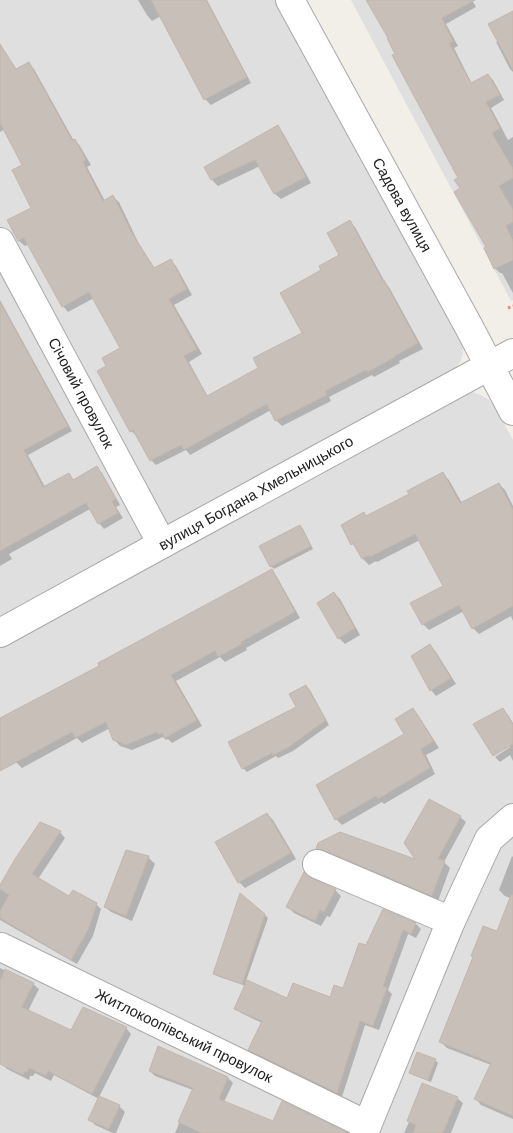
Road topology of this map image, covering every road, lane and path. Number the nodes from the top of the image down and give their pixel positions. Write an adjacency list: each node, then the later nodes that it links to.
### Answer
1 (290, 0): 5 (street, Садова вулиця)
2 (0, 242): 7 (street, Січовий провулок)
3 (513, 306): 4 (path)
4 (508, 308)
5 (502, 360): 6 (street, Садова вулиця); 7 (street, вулиця Богдана Хмельницького)
6 (513, 411)
7 (162, 544): 8 (street, вулиця Богдана Хмельницького)
8 (0, 633)
9 (513, 818): 11 (street, Житлокоопівський провулок)
10 (317, 864): 11 (street)
11 (451, 922): 13 (street, Житлокоопівський провулок)
12 (1, 947): 13 (street, Житлокоопівський провулок)
13 (366, 1129)

